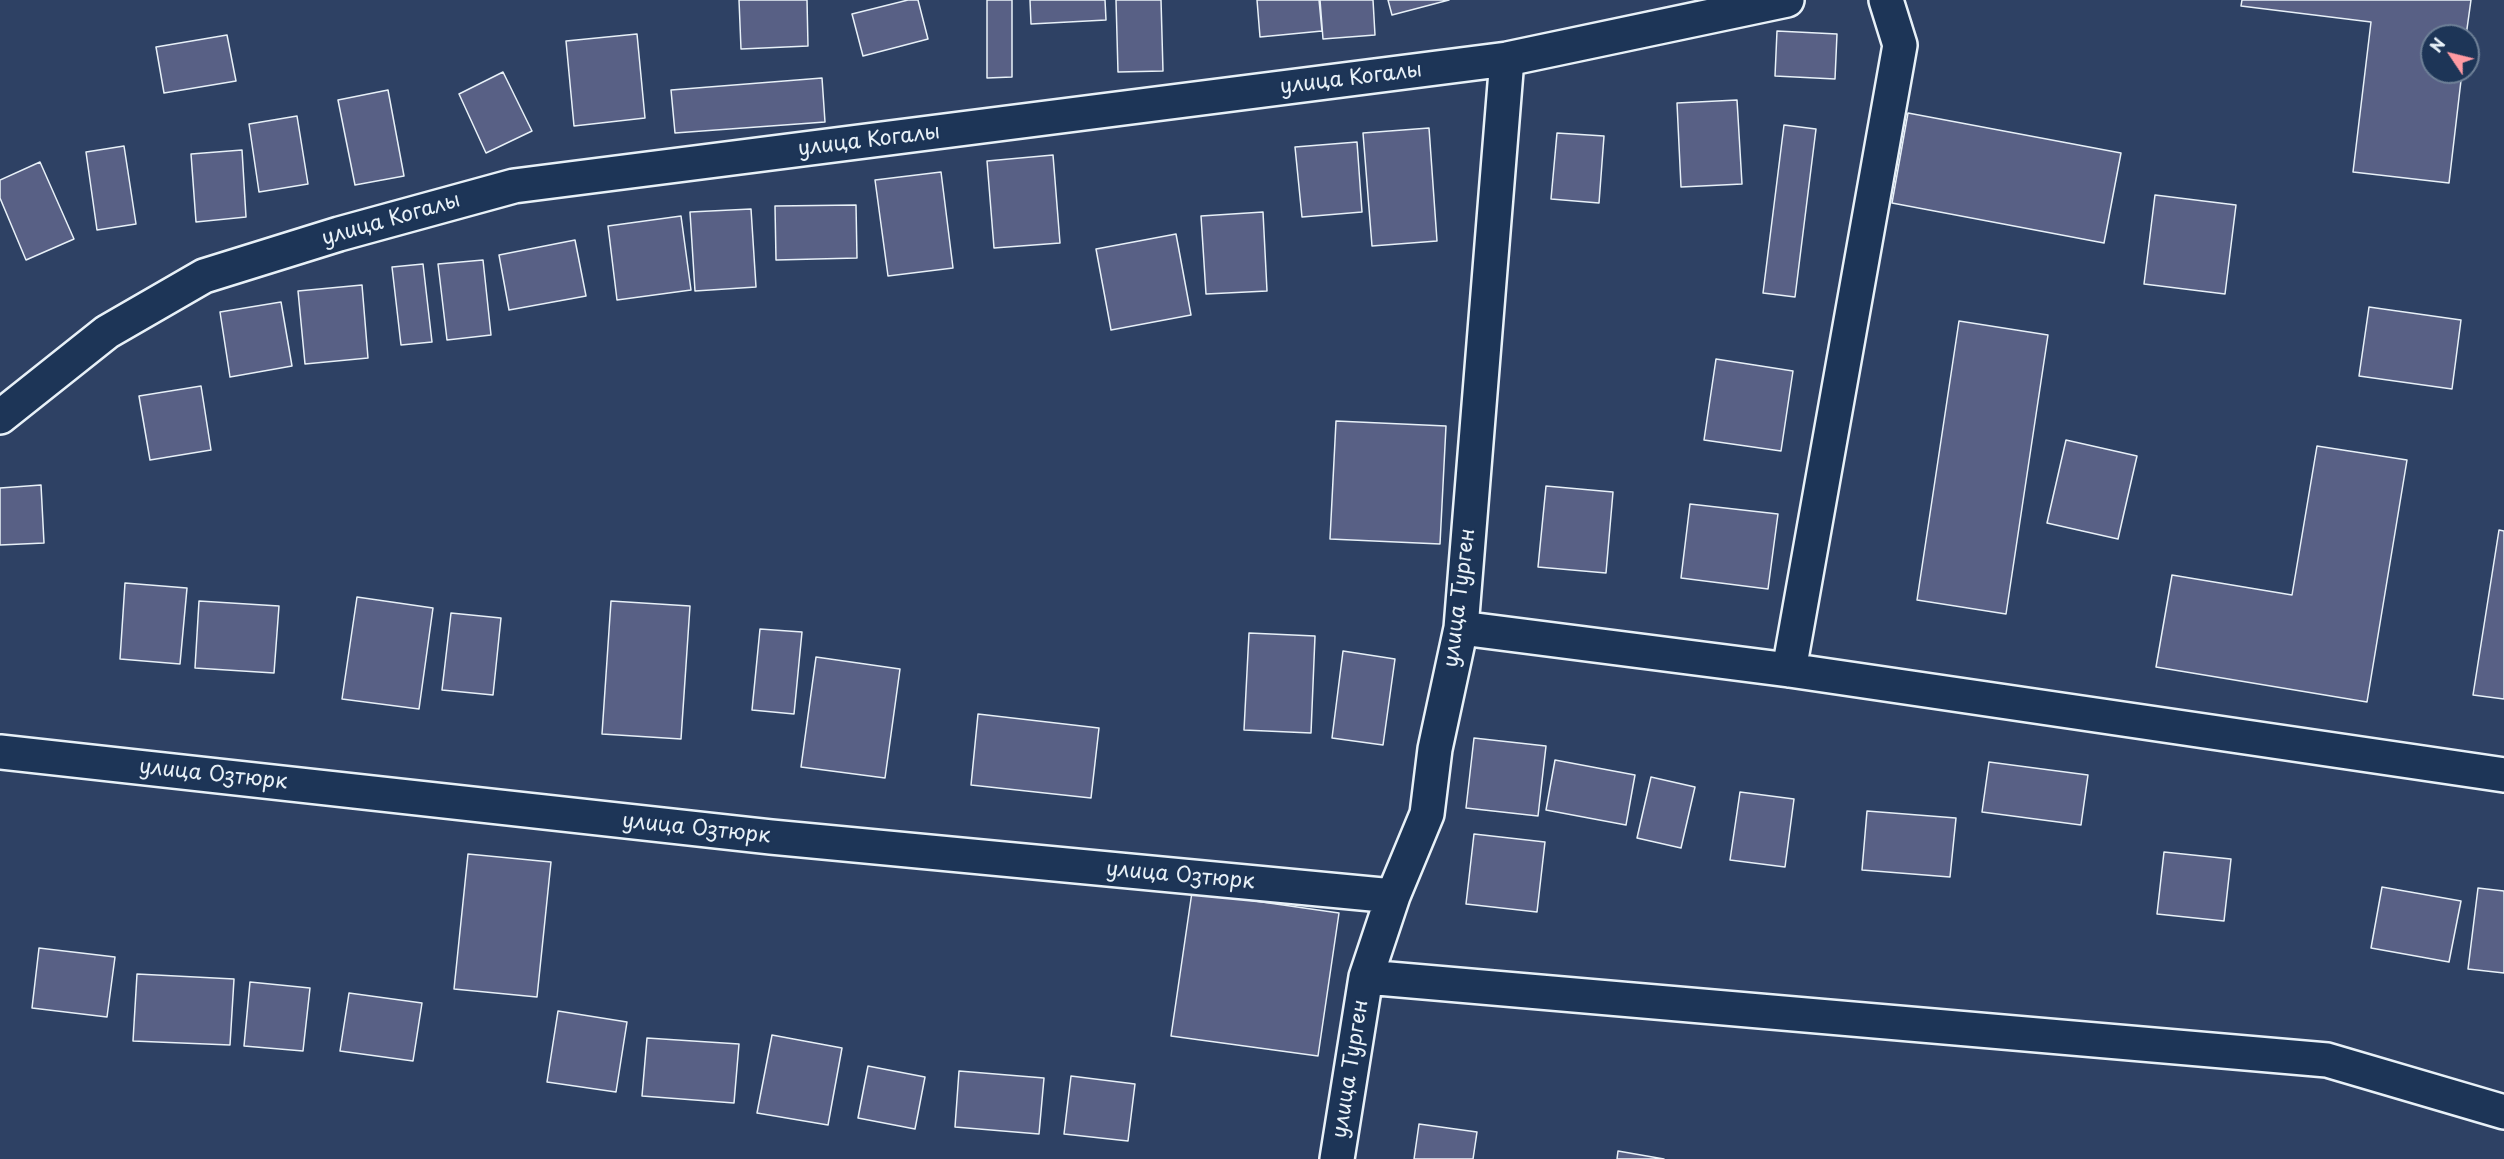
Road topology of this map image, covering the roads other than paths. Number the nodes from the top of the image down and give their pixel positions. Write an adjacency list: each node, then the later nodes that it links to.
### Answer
1 (1787, 0): 3 (street, улица Когалы)
2 (1886, 0): 6 (street)
3 (1507, 59): 4 (street, улица Когалы); 5 (street, улица Турген)
4 (0, 417)
5 (1461, 628): 6 (street); 9 (street, улица Турген)
6 (1789, 670): 8 (street)
7 (0, 752): 9 (street, улица Озтюрк)
8 (2504, 775)
9 (1393, 896): 10 (street, улица Турген)
10 (1366, 977): 11 (street); 12 (street, улица Турген)
11 (2504, 1112)
12 (1337, 1159)

